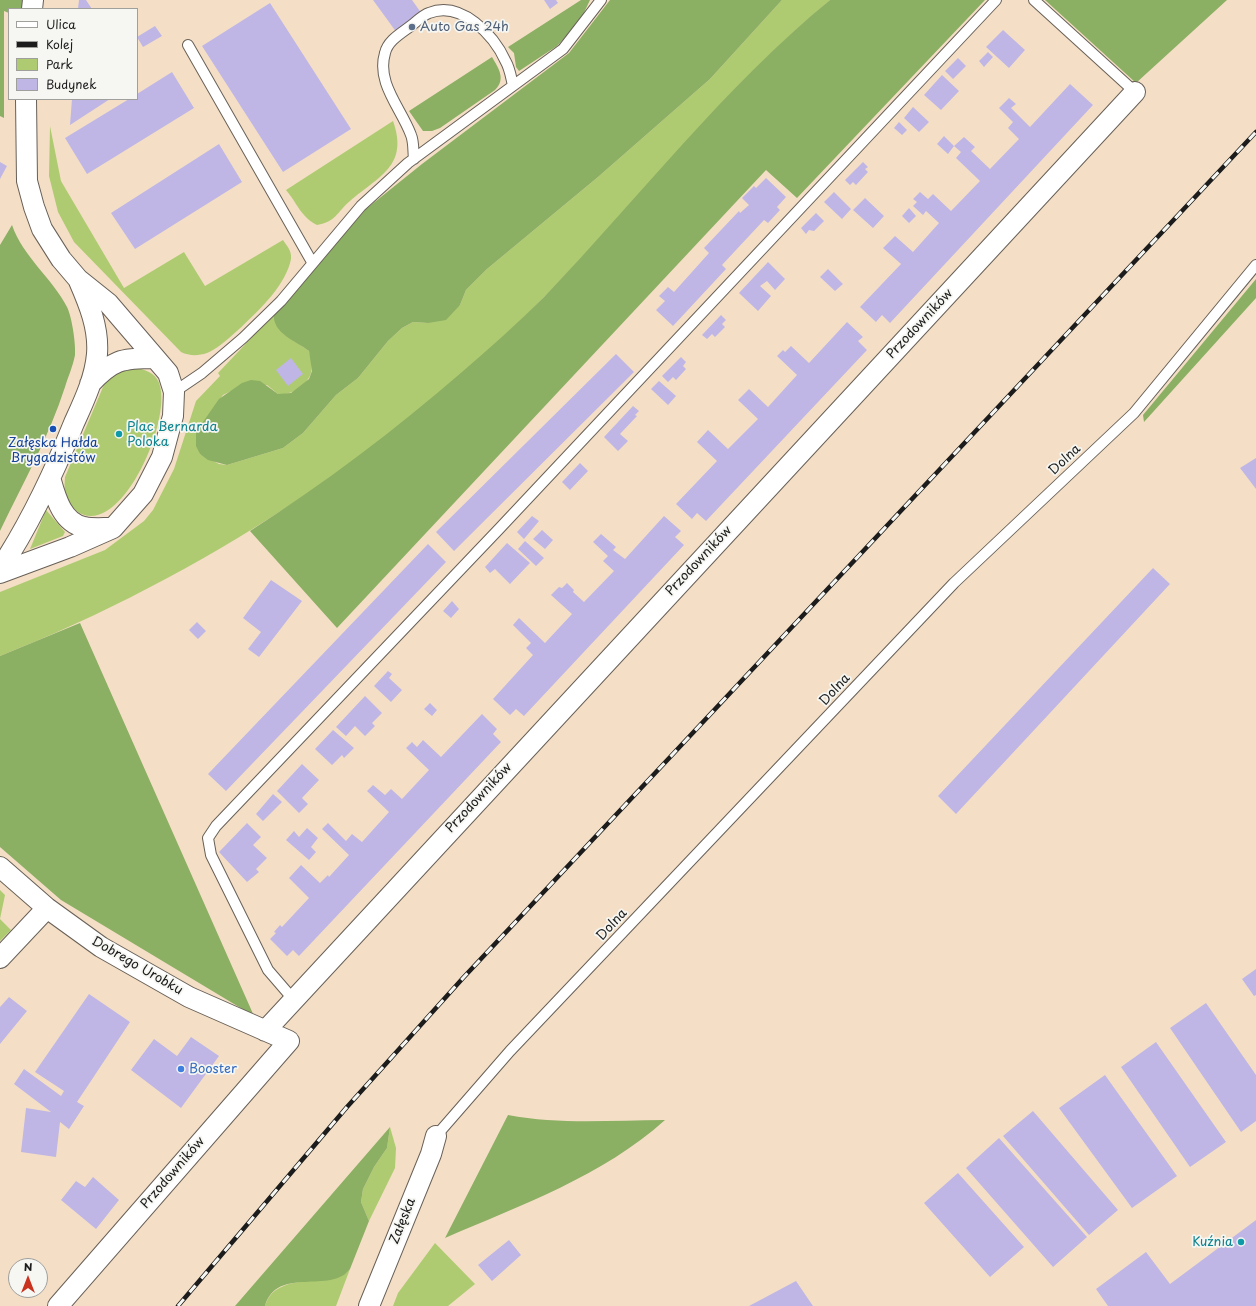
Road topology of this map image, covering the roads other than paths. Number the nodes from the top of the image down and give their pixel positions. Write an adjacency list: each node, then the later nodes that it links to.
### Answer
1 (601, 0): 5 (lane)
2 (996, 0): 22 (lane)
3 (1034, 0): 6 (lane)
4 (188, 45): 9 (lane)
5 (513, 85): 8 (lane); 8 (lane)
6 (1135, 92): 22 (street, Przodowników)
7 (26, 100): 11 (street)
8 (414, 159): 9 (lane)
9 (312, 262): 14 (lane)
10 (1256, 265): 25 (lane, Dolna)
11 (78, 279): 12 (street); 13 (street)
12 (154, 358): 13 (street); 14 (street)
13 (90, 384): 15 (street)
14 (174, 392): 16 (street)
15 (50, 481): 16 (street); 17 (street)
16 (113, 528): 18 (street)
17 (0, 569)
18 (0, 573)
19 (0, 866): 20 (street, Dobrego Urobku)
20 (47, 908): 21 (street); 23 (street, Dobrego Urobku)
21 (0, 958)
22 (293, 999): 23 (street, Przodowników)
23 (264, 1030): 24 (street, Dobrego Urobku)
24 (288, 1040): 26 (street, Przodowników)
25 (436, 1136): 27 (street, Załęska)
26 (58, 1306)
27 (369, 1306)

